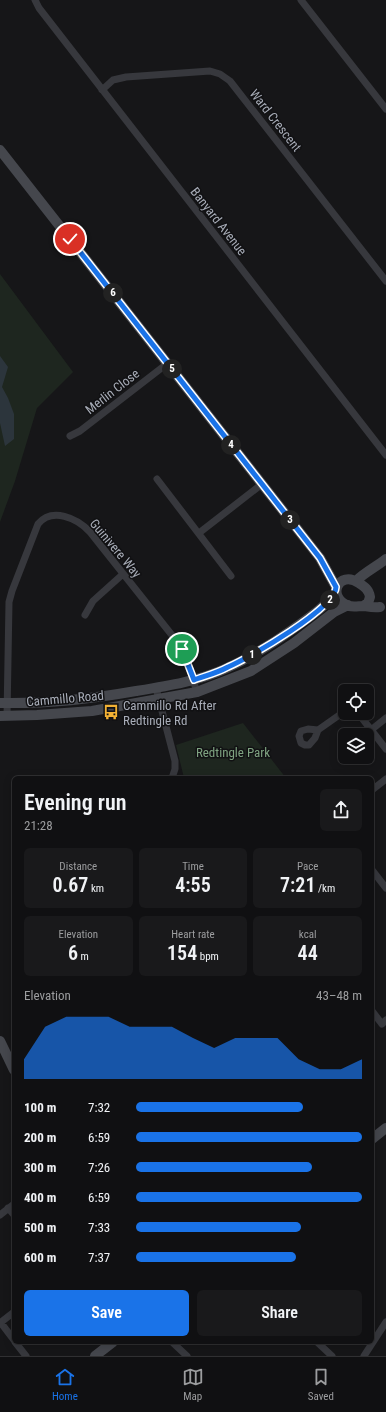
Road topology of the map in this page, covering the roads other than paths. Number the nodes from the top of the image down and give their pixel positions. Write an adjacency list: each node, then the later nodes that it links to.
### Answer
1 (35, 0): 3 (street, Banyard Avenue)
2 (302, 0): 4 (street)
3 (102, 90): 6 (street, Ward Crescent); 9 (street, Banyard Avenue)
4 (386, 109)
5 (0, 150): 7 (main road)
6 (386, 281)
7 (168, 364): 8 (street, Merlin Close); 11 (main road)
8 (70, 436)
9 (386, 455)
10 (157, 479): 12 (street)
11 (262, 484): 12 (street); 18 (main road)
12 (199, 533): 16 (street)
13 (386, 559): 14 (main road)
14 (376, 567): 17 (main road); 19 (main road)
15 (123, 574): 23 (street); 24 (street, Guinivere Way); 28 (street, Guinivere Way)
16 (231, 576)
17 (356, 581): 18 (main road); 19 (main road)
18 (339, 586): 20 (main road); 24 (main road, Cammillo Road)
19 (368, 591): 21 (main road); 22 (main road)
20 (348, 605): 21 (main road); 26 (main road, Cammillo Road)
21 (363, 606): 22 (main road)
22 (383, 611)
23 (85, 615)
24 (194, 680): 25 (main road, Cammillo Road); 26 (street, Guinivere Way)
25 (156, 688): 27 (street); 28 (main road, Cammillo Road)
26 (197, 692): 27 (main road, Cammillo Road)
27 (159, 699): 29 (main road, Cammillo Road); 38 (street)
28 (3, 703): 29 (street, Guinivere Way)
29 (4, 716)
30 (338, 716): 35 (street)
31 (386, 718): 34 (street)
32 (363, 720): 33 (street)
33 (369, 728)
34 (374, 728)
35 (318, 730)
36 (374, 734): 37 (street)
37 (386, 749)
38 (173, 776)
39 (386, 779): 40 (street)
40 (374, 788)
41 (374, 873): 42 (street)
42 (386, 888)
43 (374, 1014): 44 (street)
44 (386, 1020)
45 (0, 1040): 46 (main road)
46 (12, 1066)
47 (385, 1131): 48 (main road)
48 (374, 1137)
49 (11, 1206): 50 (street)
50 (0, 1215)
51 (12, 1314): 53 (street)
52 (386, 1322): 55 (street)
53 (0, 1323): 54 (street)
54 (12, 1337)
55 (374, 1341)
56 (17, 1344): 61 (street)
57 (110, 1344): 62 (main road)
58 (174, 1344): 63 (street)
59 (319, 1344): 64 (street)
60 (372, 1344): 65 (street)
61 (26, 1356)
62 (95, 1356)
63 (187, 1356)
64 (332, 1356)
65 (364, 1356)

